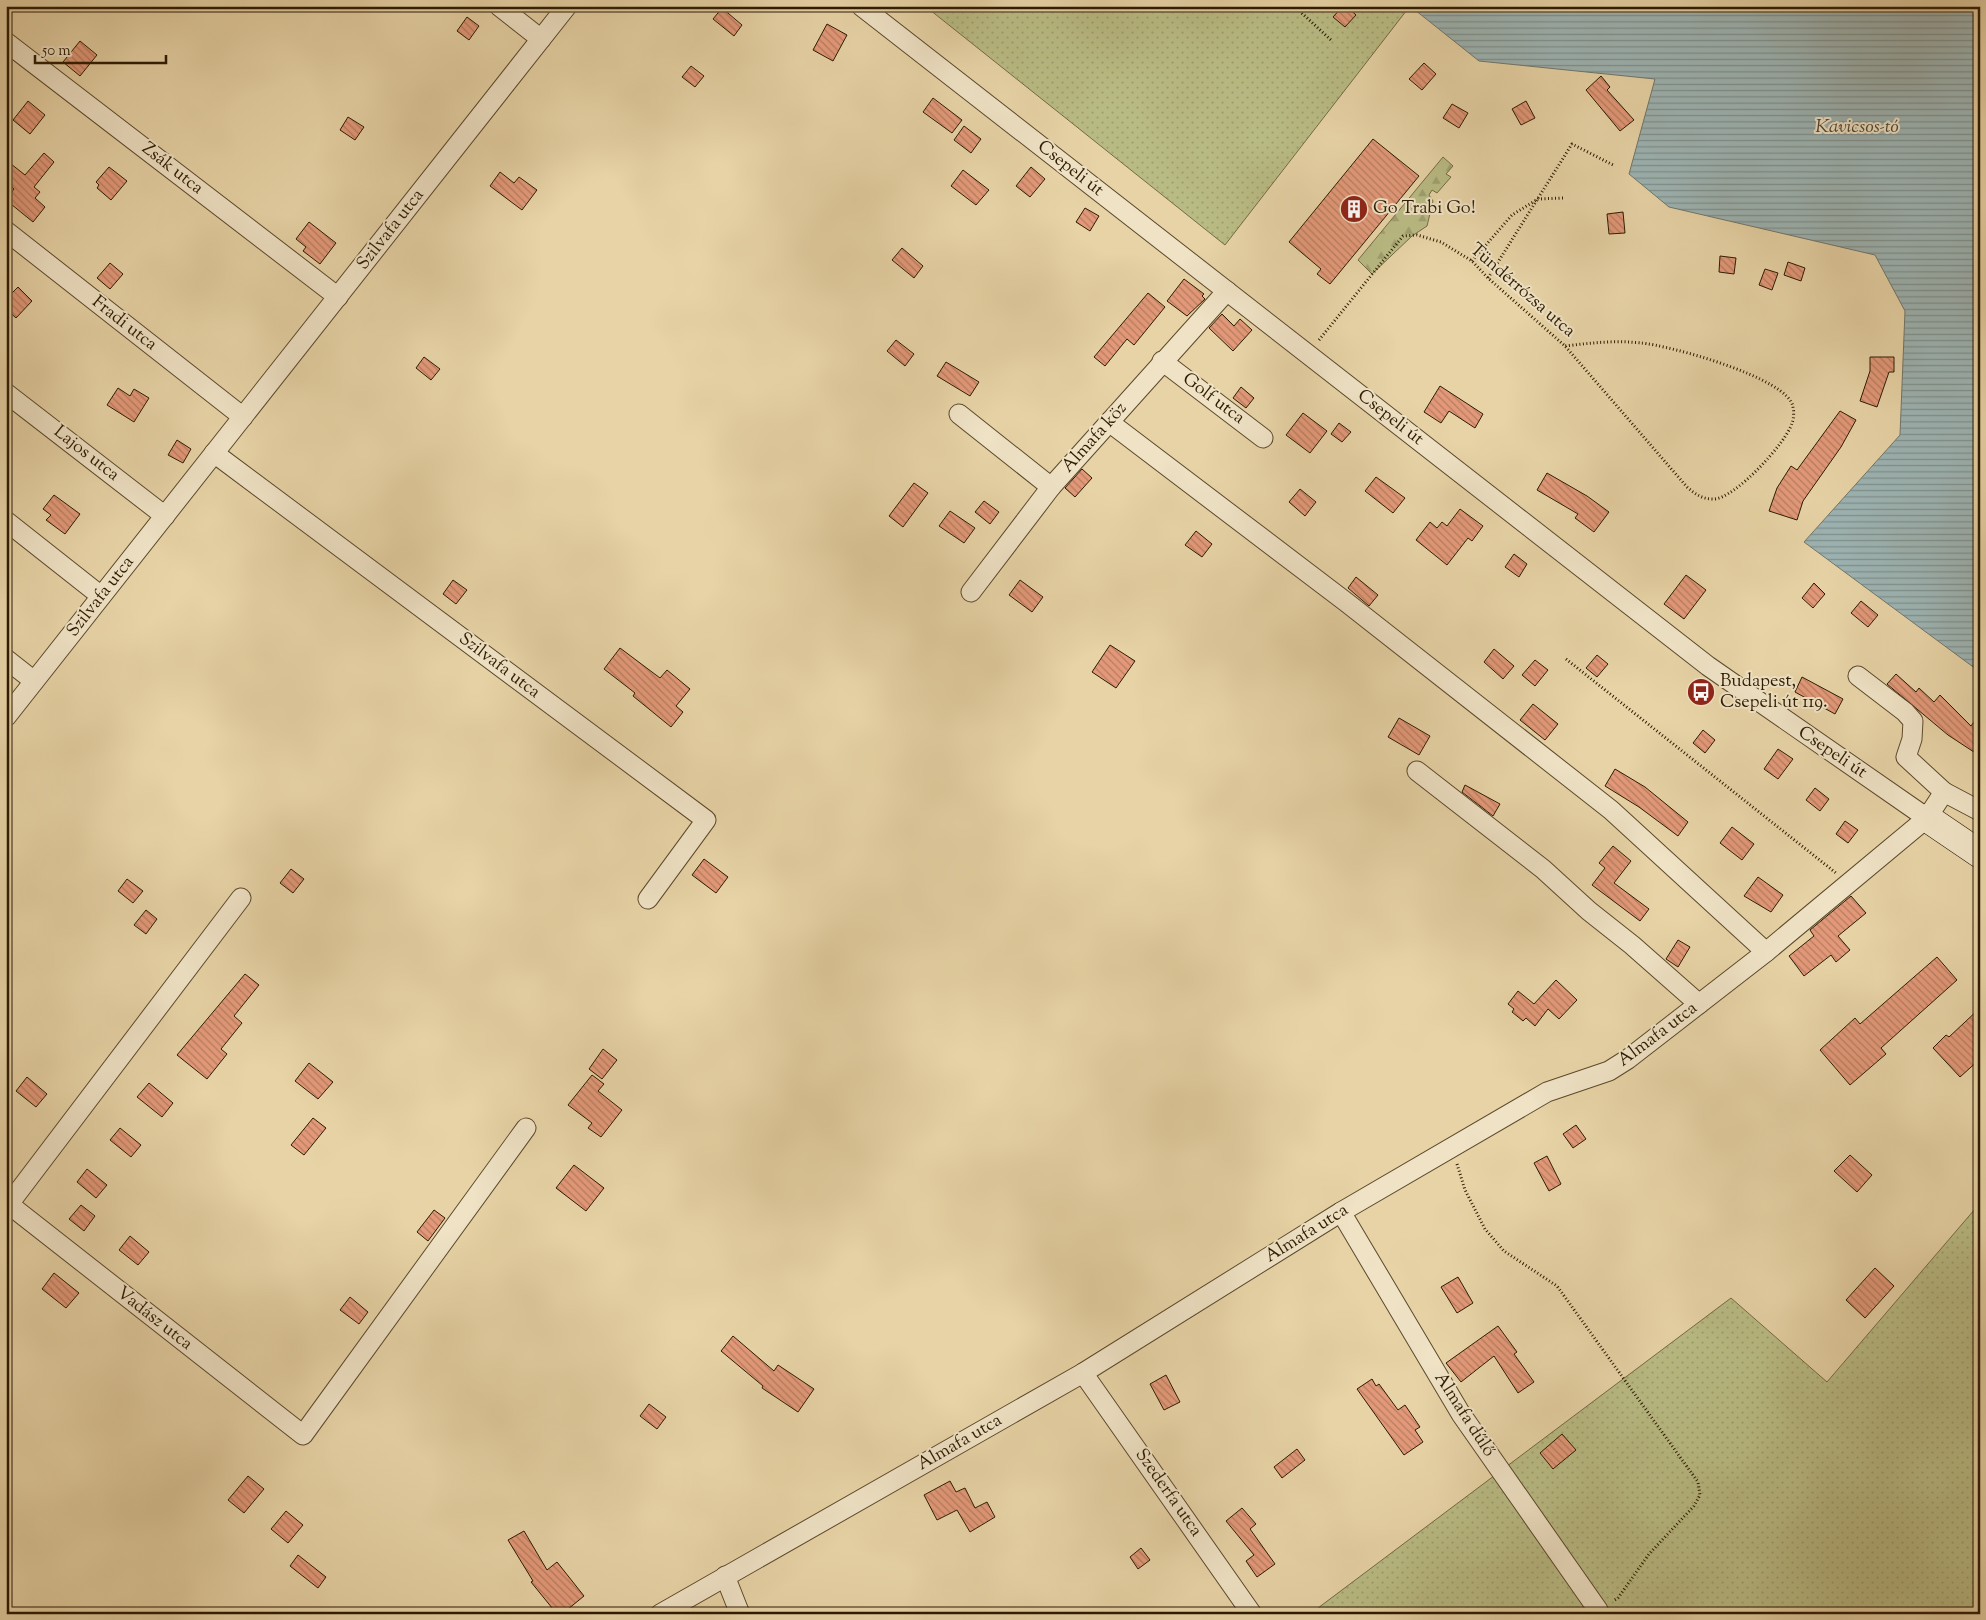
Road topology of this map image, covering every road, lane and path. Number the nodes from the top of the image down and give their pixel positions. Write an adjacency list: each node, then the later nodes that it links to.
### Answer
1 (499, 6): 5 (street)
2 (567, 6): 5 (street, Szilvafa utca)
3 (862, 6): 14 (street, Csepeli út)
4 (1294, 6): 6 (path)
5 (541, 39): 15 (street, Szilvafa utca)
6 (1331, 40)
7 (6, 42): 15 (street, Zsák utca)
8 (1614, 166): 10 (path)
9 (1563, 198): 10 (path)
10 (1538, 199): 12 (path); 13 (path)
11 (6, 231): 21 (street, Fradi utca)
12 (1472, 261): 13 (path, Tündérrózsa utca); 17 (path, Tündérrózsa utca)
13 (1488, 278): 16 (path, Tündérrózsa utca)
14 (1227, 291): 17 (street, Csepeli út); 18 (street, Almafa köz)
15 (338, 297): 21 (street, Szilvafa utca)
16 (1565, 346): 16 (path, Tündérrózsa utca)
17 (1308, 354): 38 (street, Csepeli út)
18 (1162, 361): 22 (street, Almafa köz); 23 (street, Golf utca)
19 (6, 393): 26 (street, Lajos utca)
20 (959, 414): 25 (street)
21 (243, 417): 24 (street, Szilvafa utca)
22 (1109, 422): 25 (street, Almafa köz); 43 (street)
23 (1263, 438)
24 (214, 453): 26 (street, Szilvafa utca); 42 (street, Szilvafa utca)
25 (1051, 487): 28 (street, Almafa köz)
26 (165, 516): 29 (street, Szilvafa utca)
27 (6, 522): 29 (street)
28 (971, 592)
29 (102, 596): 33 (street, Szilvafa utca)
30 (6, 659): 33 (street)
31 (1566, 659): 40 (path)
32 (1858, 676): 36 (street)
33 (34, 681): 34 (street, Szilvafa utca)
34 (6, 717)
35 (1417, 771): 44 (street)
36 (1944, 792): 37 (street); 38 (street, Almafa utca)
37 (1980, 811)
38 (1927, 818): 39 (street); 40 (street, Almafa utca)
39 (1980, 854)
40 (1848, 883): 43 (street, Almafa utca)
41 (242, 898): 47 (street)
42 (648, 898)
43 (1766, 952): 44 (street, Almafa utca)
44 (1699, 1004): 46 (street, Almafa utca)
45 (526, 1128): 47 (street, Vadász utca)
46 (1451, 1147): 48 (street, Almafa utca); 51 (path)
47 (8, 1203)
48 (1341, 1212): 49 (street, Almafa utca); 51 (street, Almafa dűlő)
49 (1084, 1372): 50 (street, Almafa utca); 54 (street, Szederfa utca)
50 (725, 1576): 52 (street, Almafa utca); 53 (street)
51 (1598, 1610)
52 (660, 1614)
53 (740, 1614)
54 (1252, 1614)

